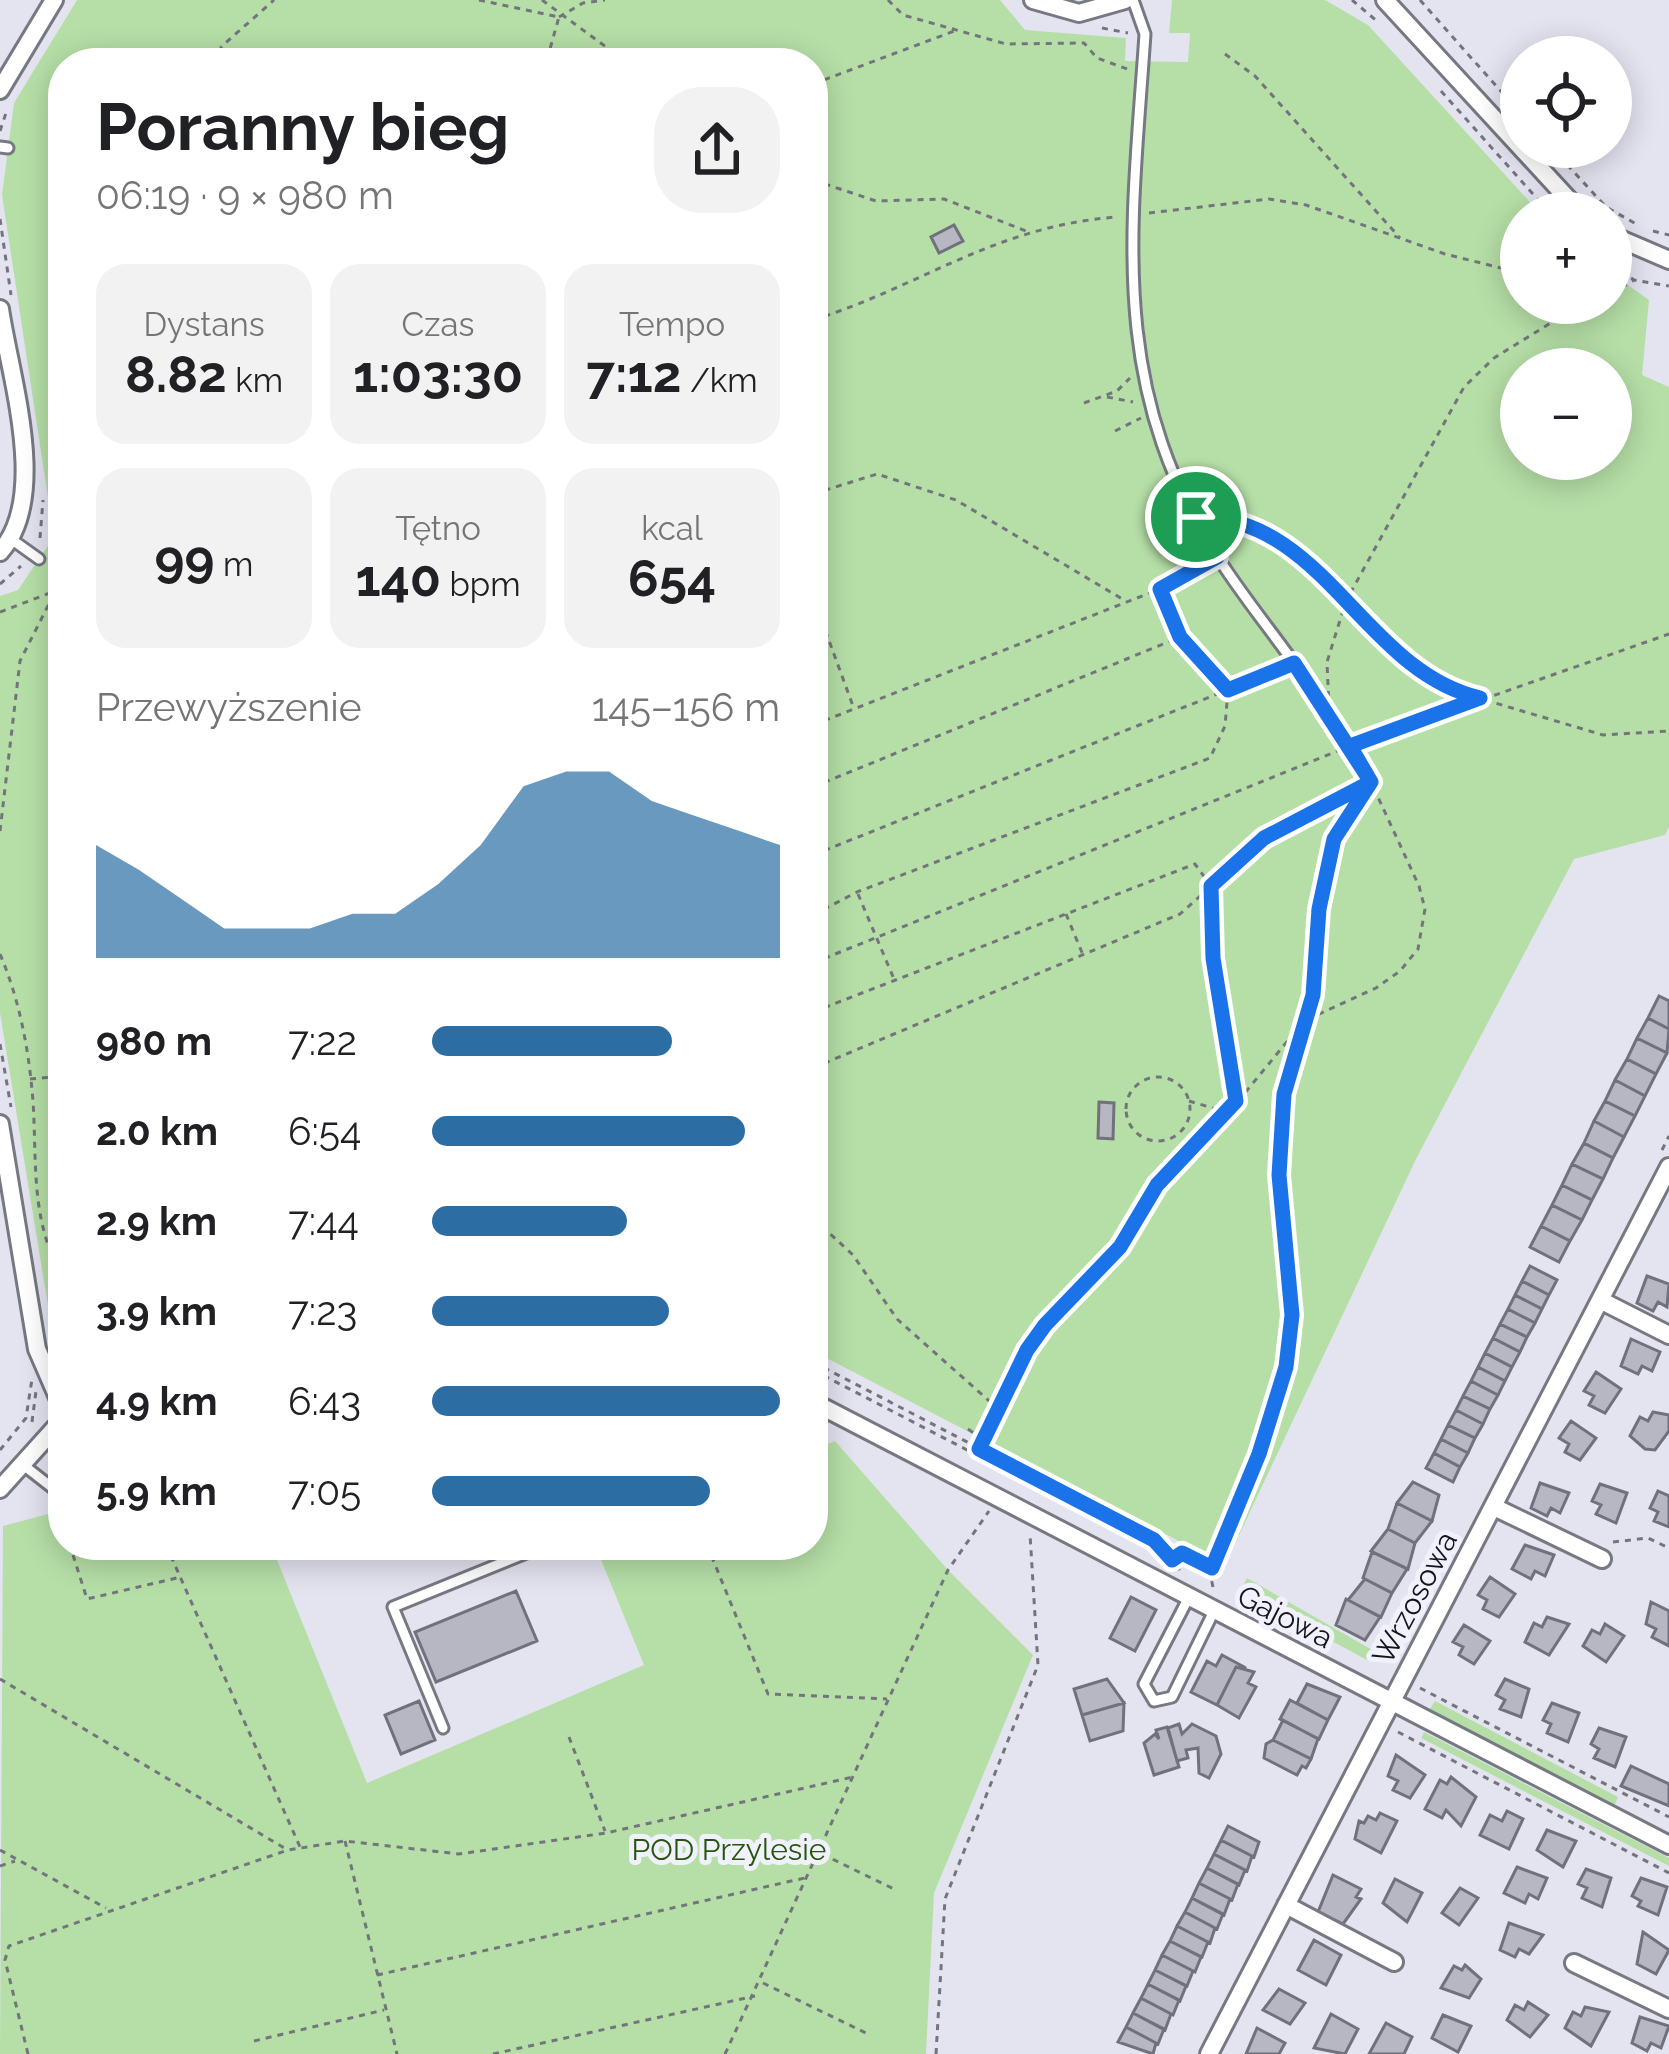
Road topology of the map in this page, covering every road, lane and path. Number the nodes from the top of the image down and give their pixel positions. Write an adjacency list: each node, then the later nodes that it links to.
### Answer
1 (54, 0): 21 (street)
2 (274, 0): 15 (path)
3 (479, 0): 12 (path)
4 (542, 0): 12 (path)
5 (605, 0): 12 (path)
6 (888, 0): 14 (path)
7 (1033, 0): 11 (street)
8 (1352, 0): 13 (path)
9 (1385, 0): 27 (street)
10 (1420, 0): 22 (path)
11 (1123, 1): 19 (lane)
12 (559, 17): 16 (path); 17 (path)
13 (1380, 23)
14 (957, 30): 19 (path); 20 (path)
15 (221, 48)
16 (550, 48)
17 (606, 48)
18 (1225, 54): 31 (path)
19 (1142, 71): 28 (lane)
20 (828, 78)
21 (0, 90)
22 (1500, 90)
23 (1441, 91): 26 (path)
24 (1570, 168): 30 (path)
25 (828, 185): 29 (path)
26 (1531, 192)
27 (1563, 192)
28 (1130, 215): 29 (path); 31 (path); 40 (lane)
29 (1028, 232): 38 (path)
30 (1669, 235)
31 (1401, 239): 34 (path)
32 (1632, 244): 33 (street)
33 (1669, 260)
34 (1500, 267)
35 (1634, 280): 36 (path)
36 (1669, 286)
37 (0, 309): 47 (street)
38 (828, 315)
39 (1549, 324): 52 (path)
40 (1140, 361): 41 (path); 43 (lane)
41 (1105, 396): 42 (path); 43 (path)
42 (1084, 403)
43 (1153, 416): 44 (path); 46 (lane)
44 (1115, 431)
45 (828, 489): 53 (path)
46 (1196, 517): 48 (lane); 52 (path)
47 (5, 546): 49 (lane)
48 (1217, 557): 50 (path); 59 (lane)
49 (39, 560)
50 (1160, 589): 53 (path); 57 (path)
51 (48, 593): 55 (path)
52 (1346, 601): 61 (path); 63 (path)
53 (1127, 602): 62 (path)
54 (48, 603): 69 (path)
55 (0, 612)
56 (1669, 634): 61 (path)
57 (1180, 637): 60 (path); 67 (path)
58 (828, 638): 62 (path)
59 (1294, 663): 60 (path); 63 (path)
60 (1228, 690): 70 (path); 72 (path)
61 (1480, 698): 65 (path); 66 (path)
62 (854, 708): 64 (path)
63 (1329, 714): 66 (path)
64 (828, 719)
65 (1669, 731)
66 (1350, 746): 68 (path); 75 (path)
67 (828, 782)
68 (1371, 782): 71 (path); 81 (path); 81 (path)
69 (0, 831)
70 (828, 849)
71 (1211, 886): 74 (path); 78 (path); 86 (path)
72 (857, 892): 73 (path); 75 (path)
73 (828, 907)
74 (1065, 913): 78 (path); 79 (path)
75 (876, 937): 77 (path); 79 (path)
76 (0, 954): 84 (path)
77 (828, 957)
78 (1084, 958): 82 (path)
79 (894, 979): 80 (path)
80 (828, 1006)
81 (1304, 1021): 86 (path); 120 (path)
82 (828, 1062)
83 (48, 1077): 84 (path)
84 (30, 1079): 92 (path)
85 (1190, 1101): 85 (path); 87 (path)
86 (1236, 1101): 87 (path)
87 (1228, 1112): 100 (path)
88 (0, 1124): 95 (street)
89 (1669, 1136): 90 (path)
90 (1664, 1161): 93 (street, Wrzosowa)
91 (828, 1232): 100 (path)
92 (48, 1246)
93 (1600, 1300): 94 (street); 110 (street, Wrzosowa)
94 (1669, 1335)
95 (43, 1370): 98 (street); 104 (path)
96 (828, 1370): 105 (path)
97 (828, 1377): 105 (path)
98 (48, 1380)
99 (828, 1410): 109 (street, Gajowa)
100 (998, 1410): 103 (path)
101 (968, 1429): 103 (path)
102 (48, 1435): 106 (street)
103 (984, 1440): 105 (path)
104 (0, 1450)
105 (978, 1452): 119 (path)
106 (22, 1464): 107 (lane); 108 (street)
107 (48, 1484)
108 (0, 1489)
109 (998, 1498): 111 (street, Gajowa); 126 (path)
110 (1494, 1507): 112 (street); 127 (street, Wrzosowa)
111 (1029, 1514): 123 (street, Gajowa); 161 (path)
112 (1576, 1546): 113 (path); 114 (street)
113 (1669, 1548)
114 (1602, 1559)
115 (74, 1560): 122 (path)
116 (174, 1560): 122 (path)
117 (508, 1560): 129 (lane)
118 (713, 1560): 126 (path)
119 (1172, 1560): 120 (path); 121 (path)
120 (1212, 1568): 124 (path)
121 (1182, 1573)
122 (183, 1576): 135 (path)
123 (1189, 1597): 124 (street, Gajowa); 124 (lane)
124 (1214, 1604): 127 (street, Gajowa)
125 (0, 1679): 137 (path)
126 (889, 1699): 131 (path)
127 (1392, 1702): 128 (street, Wrzosowa); 134 (street, Gajowa)
128 (1382, 1723): 141 (path); 144 (street, Wrzosowa)
129 (443, 1728)
130 (568, 1737): 132 (path)
131 (853, 1778): 132 (path); 138 (path)
132 (606, 1833): 133 (path)
133 (346, 1841): 135 (path); 150 (path)
134 (1669, 1845)
135 (300, 1849): 137 (path)
136 (0, 1850): 139 (path)
137 (288, 1850): 145 (path)
138 (820, 1854): 142 (path); 143 (path)
139 (18, 1860): 140 (path); 145 (path)
140 (0, 1865)
141 (1669, 1873)
142 (810, 1877): 150 (path); 151 (path)
143 (894, 1889)
144 (1286, 1905): 148 (street); 162 (street, Wrzosowa)
145 (107, 1909): 147 (path)
146 (0, 1942): 147 (path)
147 (9, 1946): 157 (path)
148 (1394, 1962)
149 (1574, 1963): 154 (street)
150 (377, 1976): 153 (path)
151 (762, 1982): 152 (path); 155 (path)
152 (755, 1996): 159 (path); 160 (path)
153 (386, 2009): 156 (path); 158 (path)
154 (1669, 2009)
155 (870, 2035)
156 (254, 2041)
157 (28, 2054)
158 (397, 2054)
159 (493, 2054)
160 (725, 2054)
161 (936, 2054)
162 (1209, 2054)

